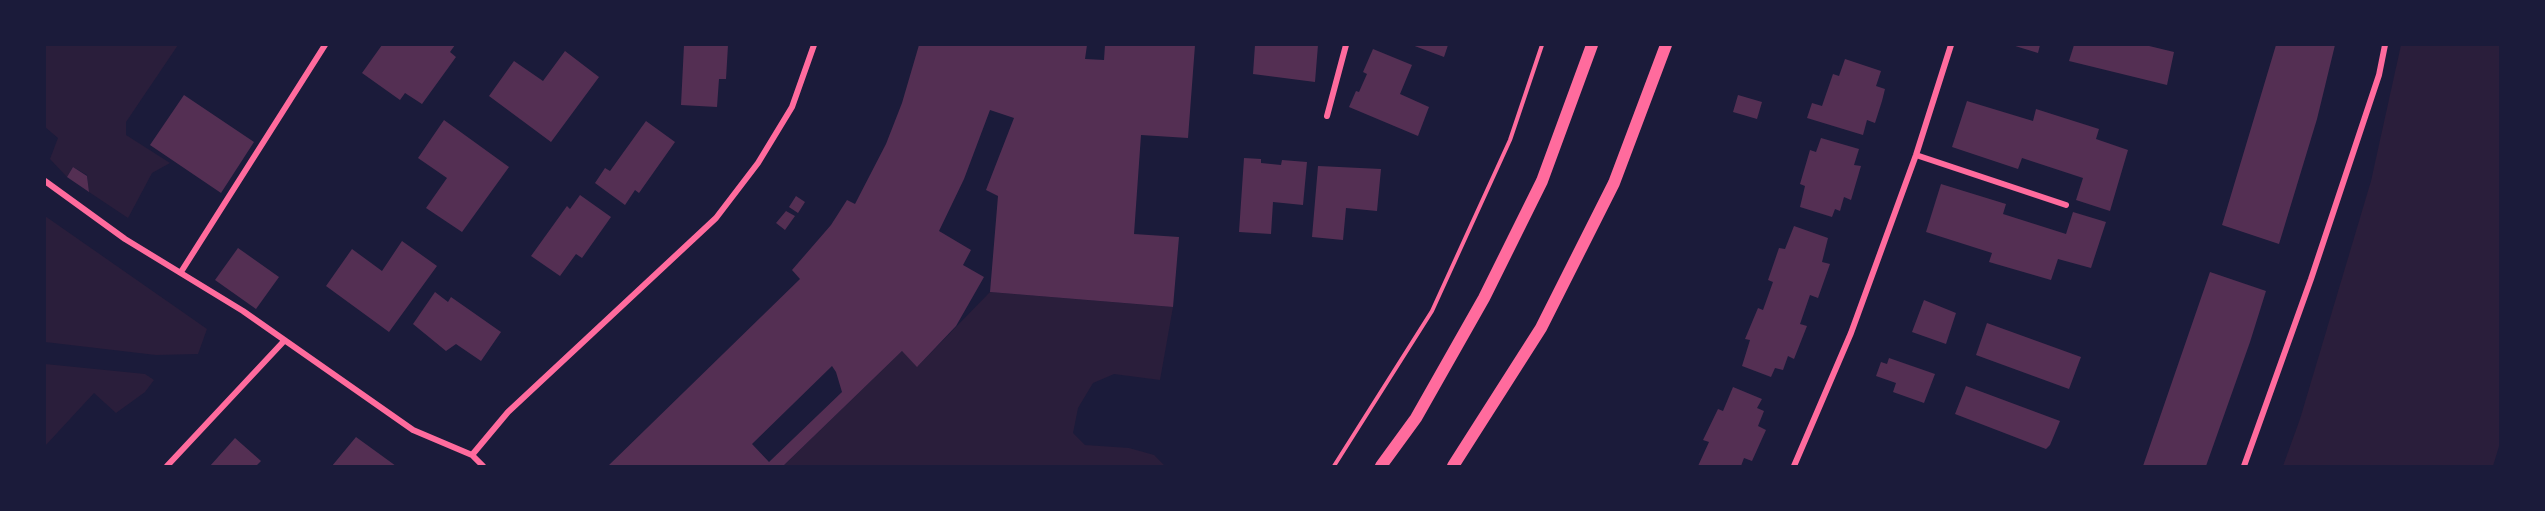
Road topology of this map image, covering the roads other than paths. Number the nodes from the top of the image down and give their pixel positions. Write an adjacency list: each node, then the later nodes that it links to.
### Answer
1 (325, 45): 12 (street)
2 (814, 45): 14 (street)
3 (1346, 45): 8 (street)
4 (1592, 45): 17 (main road)
5 (1666, 45): 18 (main road)
6 (1952, 45): 9 (street)
7 (2385, 45): 20 (street)
8 (1328, 116)
9 (1916, 155): 11 (street); 19 (street)
10 (45, 181): 12 (street)
11 (2066, 205)
12 (181, 272): 13 (street)
13 (284, 340): 14 (street); 15 (street)
14 (472, 455): 16 (street)
15 (166, 466)
16 (483, 466)
17 (1381, 466)
18 (1453, 466)
19 (1794, 466)
20 (2244, 466)

